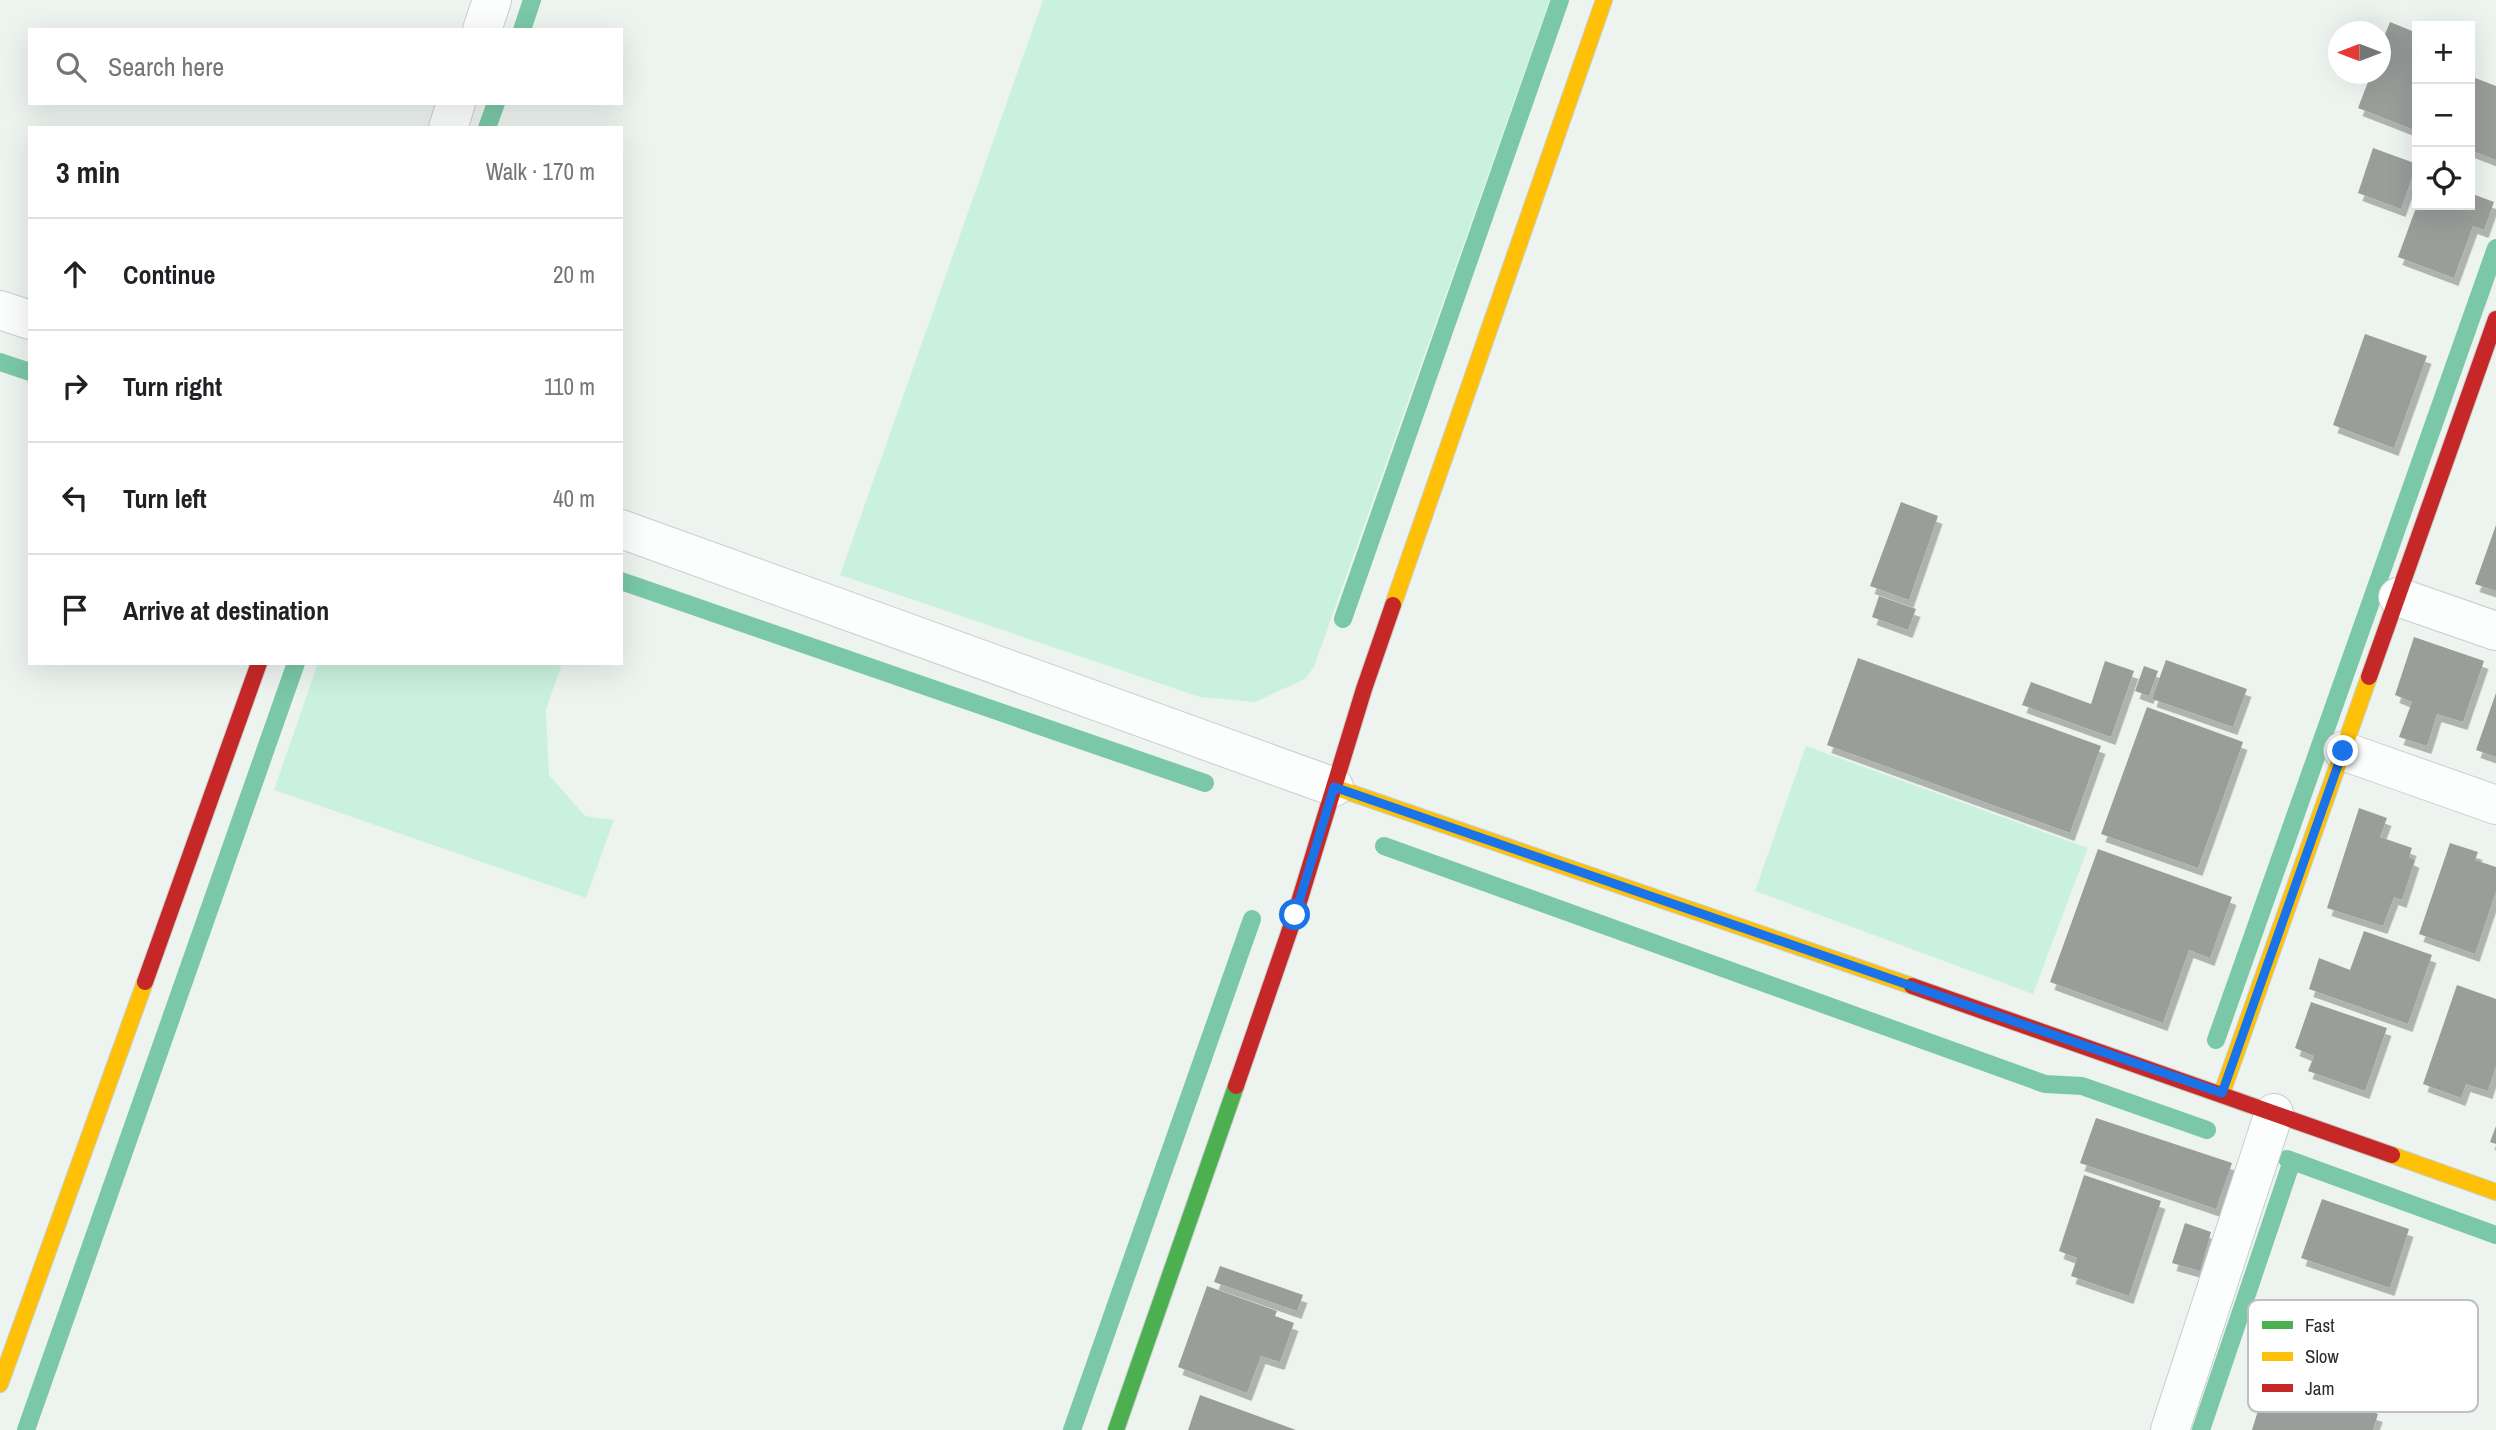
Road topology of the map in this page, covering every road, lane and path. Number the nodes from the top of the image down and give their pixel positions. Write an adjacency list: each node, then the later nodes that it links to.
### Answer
1 (492, 0): 3 (street)
2 (1604, 0): 14 (street)
3 (483, 28)
4 (455, 105): 5 (street)
5 (448, 126)
6 (0, 310): 7 (street)
7 (28, 319)
8 (2496, 319): 10 (street)
9 (623, 530): 14 (street)
10 (2398, 597): 11 (street); 13 (street)
11 (2496, 631)
12 (258, 665): 19 (street)
13 (2343, 751): 15 (street); 16 (street)
14 (1334, 787): 16 (street); 20 (street)
15 (2496, 805)
16 (2222, 1093): 17 (street)
17 (2274, 1112): 18 (street); 21 (street)
18 (2496, 1192)
19 (0, 1384)
20 (1116, 1430)
21 (2170, 1430)

